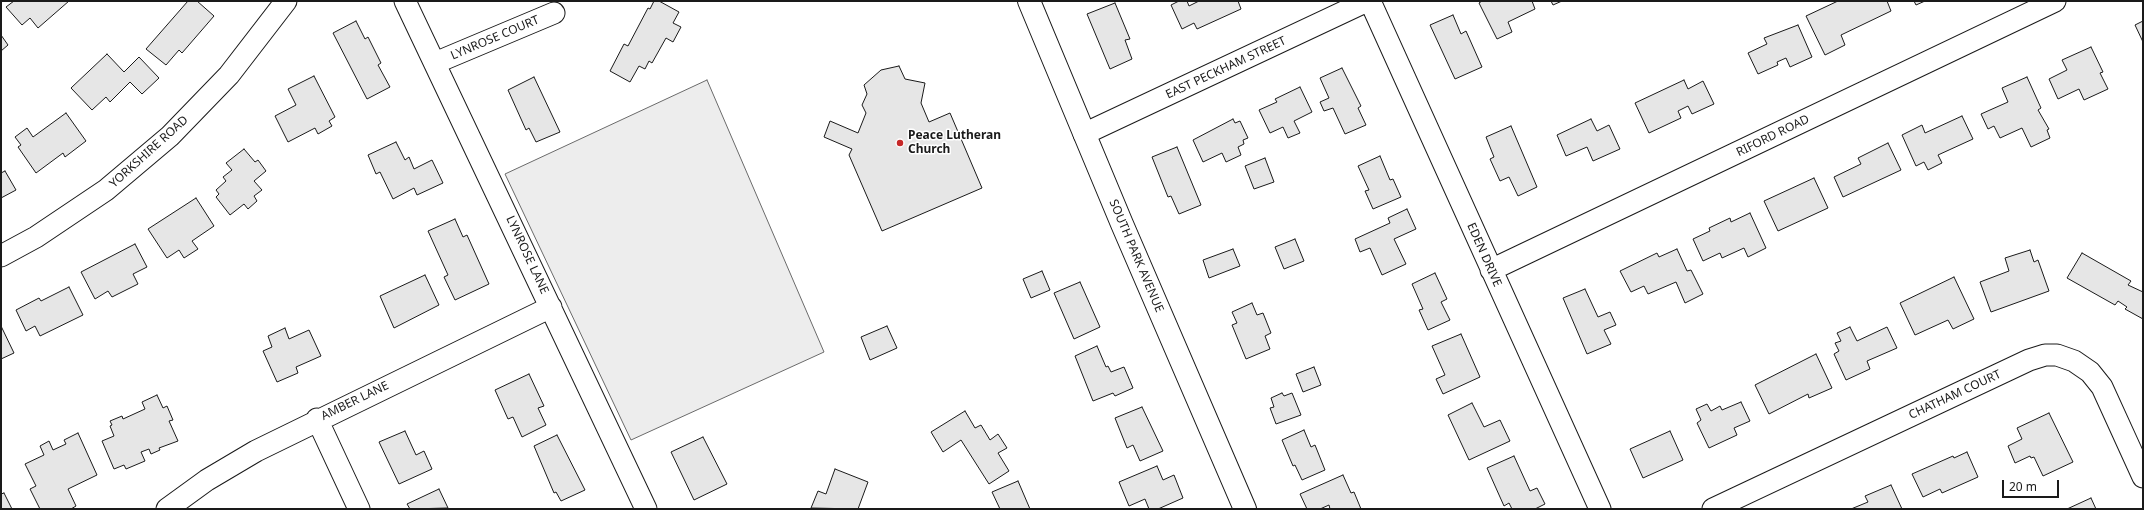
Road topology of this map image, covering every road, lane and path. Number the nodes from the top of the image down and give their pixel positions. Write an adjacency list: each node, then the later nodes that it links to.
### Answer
1 (286, 1): 10 (street, YORKSHIRE ROAD)
2 (405, 1): 8 (street, LYNROSE LANE)
3 (1029, 1): 9 (main road, SOUTH PARK AVENUE)
4 (1368, 1): 6 (street, EAST PECKHAM STREET); 11 (street, EDEN DRIVE)
5 (2055, 1): 11 (street, RIFORD ROAD)
6 (1332, 8): 9 (street, EAST PECKHAM STREET)
7 (554, 13): 8 (street, LYNROSE COURT)
8 (435, 63): 12 (street, LYNROSE LANE)
9 (1084, 134): 18 (main road, SOUTH PARK AVENUE)
10 (1, 256)
11 (1491, 270): 19 (street, EDEN DRIVE)
12 (551, 307): 13 (street, AMBER LANE); 17 (street, LYNROSE LANE)
13 (317, 419): 15 (street, AMBER LANE); 16 (street)
14 (2143, 477): 20 (street, CHATHAM COURT)
15 (167, 509)
16 (359, 509)
17 (646, 509)
18 (1245, 509)
19 (1600, 509)
20 (1713, 509)

